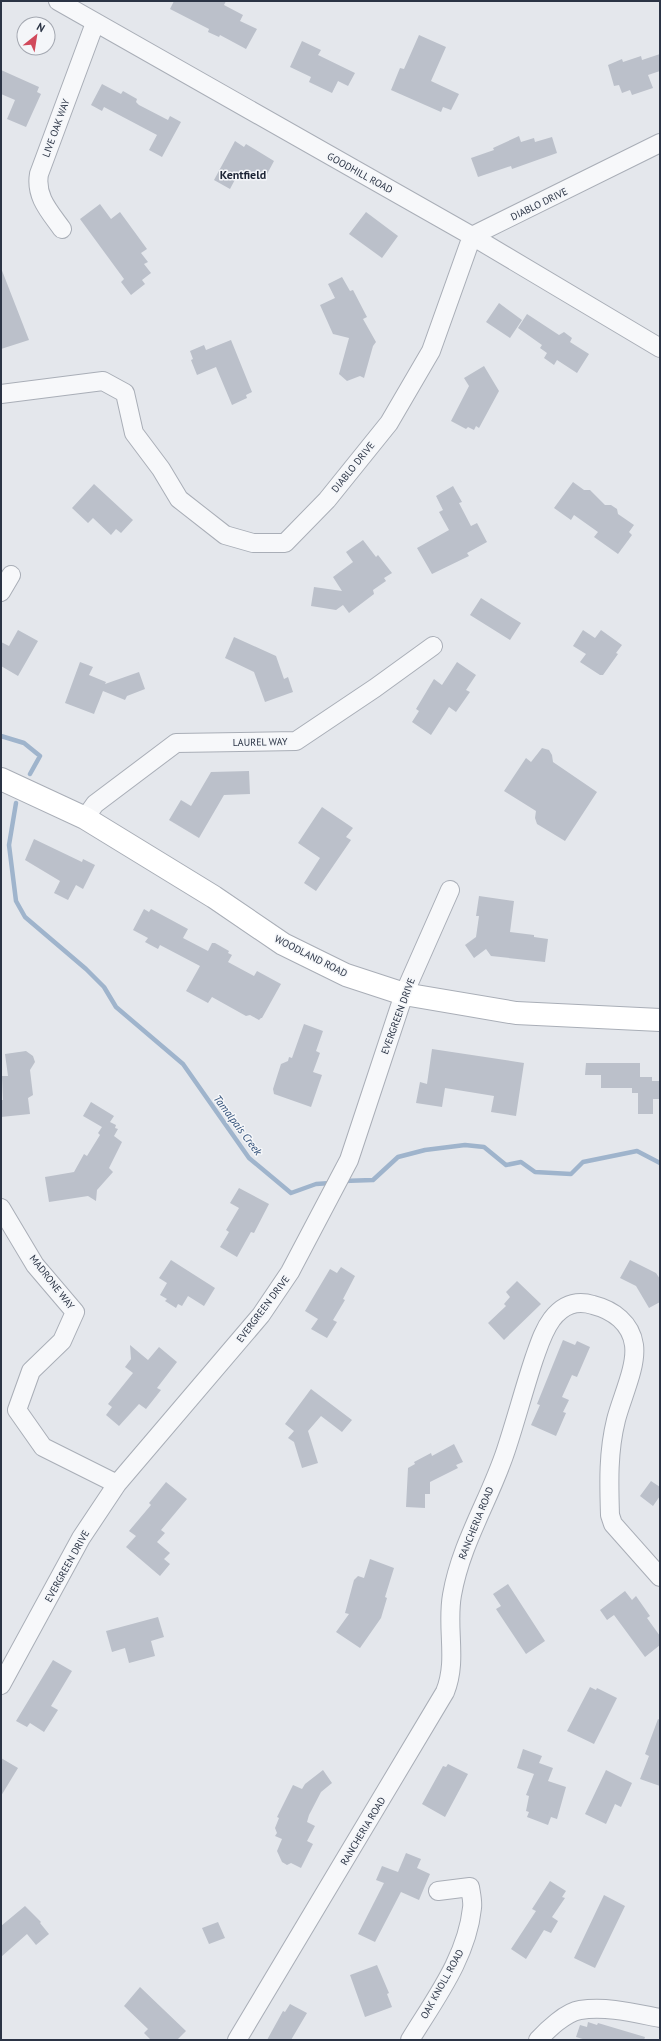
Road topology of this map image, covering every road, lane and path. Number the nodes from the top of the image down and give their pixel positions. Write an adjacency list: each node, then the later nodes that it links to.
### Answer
1 (58, 1): 2 (street, GOODHILL ROAD)
2 (95, 23): 4 (street, LIVE OAK WAY); 5 (street, GOODHILL ROAD)
3 (660, 143): 5 (street, DIABLO DRIVE)
4 (62, 230)
5 (472, 236): 6 (street, GOODHILL ROAD); 7 (street, DIABLO DRIVE)
6 (660, 348)
7 (1, 394)
8 (11, 575): 9 (street)
9 (1, 592)
10 (433, 646): 12 (street, LAUREL WAY)
11 (1, 779): 12 (street, WOODLAND ROAD)
12 (85, 818): 14 (street, WOODLAND ROAD)
13 (450, 890): 14 (street, EVERGREEN DRIVE)
14 (404, 994): 15 (street, WOODLAND ROAD); 17 (street, EVERGREEN DRIVE)
15 (660, 1020)
16 (1, 1208): 17 (street, MADRONE WAY)
17 (117, 1484): 19 (street, EVERGREEN DRIVE)
18 (660, 1577): 22 (street, RANCHERIA ROAD)
19 (1, 1685)
20 (438, 1891): 23 (street, OAK KNOLL ROAD)
21 (660, 2018): 24 (street)
22 (237, 2040)
23 (410, 2040)
24 (538, 2040)

